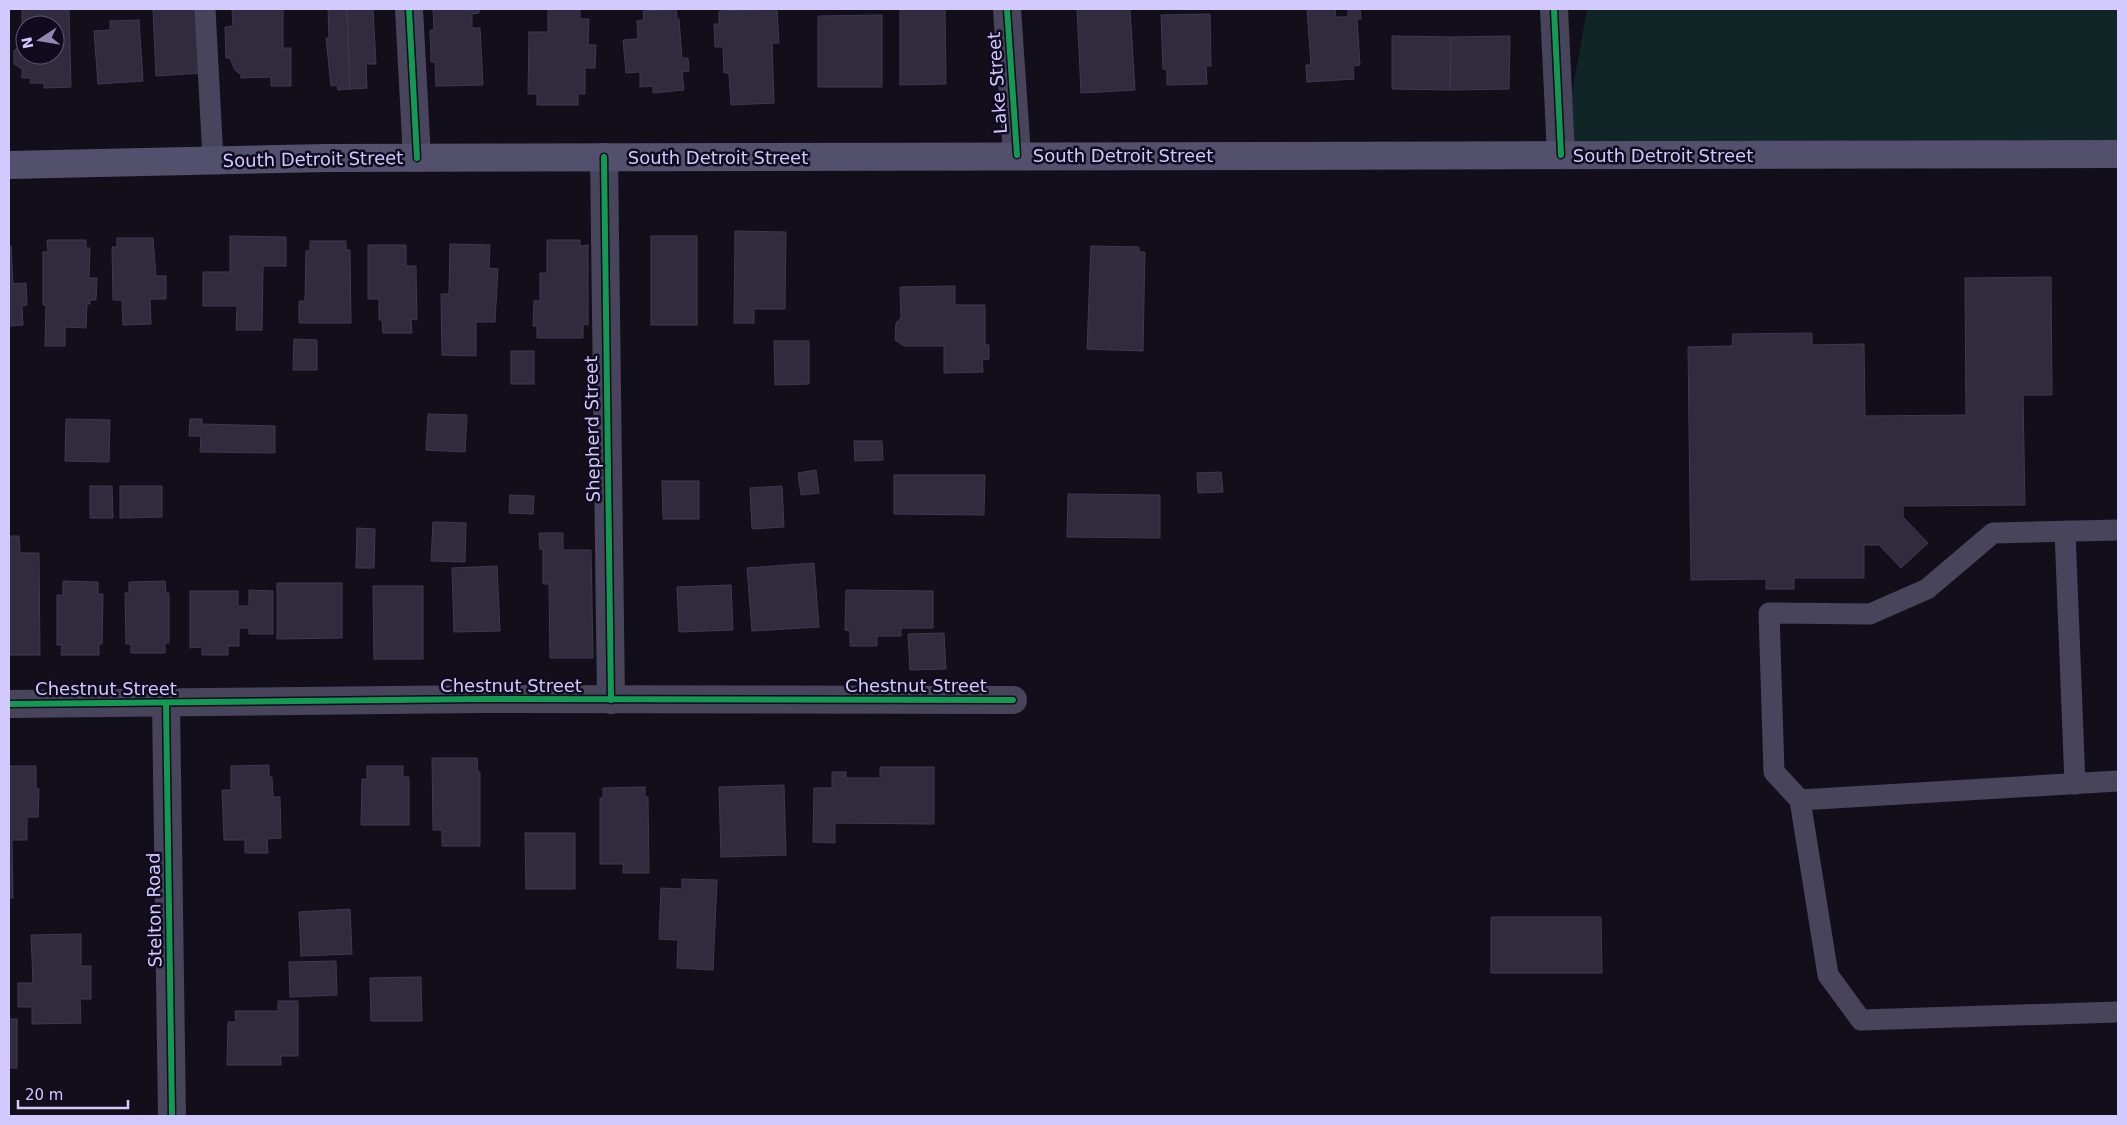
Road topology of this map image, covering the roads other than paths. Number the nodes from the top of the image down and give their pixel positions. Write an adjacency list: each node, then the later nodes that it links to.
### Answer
1 (205, 9): 10 (lane)
2 (409, 9): 9 (street)
3 (1007, 9): 6 (street, Lake Street)
4 (1554, 9): 7 (street)
5 (2118, 154): 7 (main road, South Detroit Street)
6 (1017, 155): 7 (main road, South Detroit Street); 8 (main road, South Detroit Street)
7 (1561, 155)
8 (604, 157): 9 (main road, South Detroit Street); 14 (street, Shepherd Street)
9 (417, 158): 10 (main road, South Detroit Street)
10 (213, 160): 11 (main road, South Detroit Street)
11 (9, 165)
12 (2118, 530): 13 (lane)
13 (2065, 532): 19 (lane); 20 (lane)
14 (611, 700): 15 (street, Chestnut Street); 16 (street, Chestnut Street)
15 (1013, 700)
16 (166, 702): 17 (street, Chestnut Street); 22 (street, Stelton Road)
17 (9, 704)
18 (2118, 781): 19 (lane)
19 (2075, 784): 20 (lane)
20 (1800, 800): 21 (lane)
21 (2118, 1012)
22 (172, 1116)

